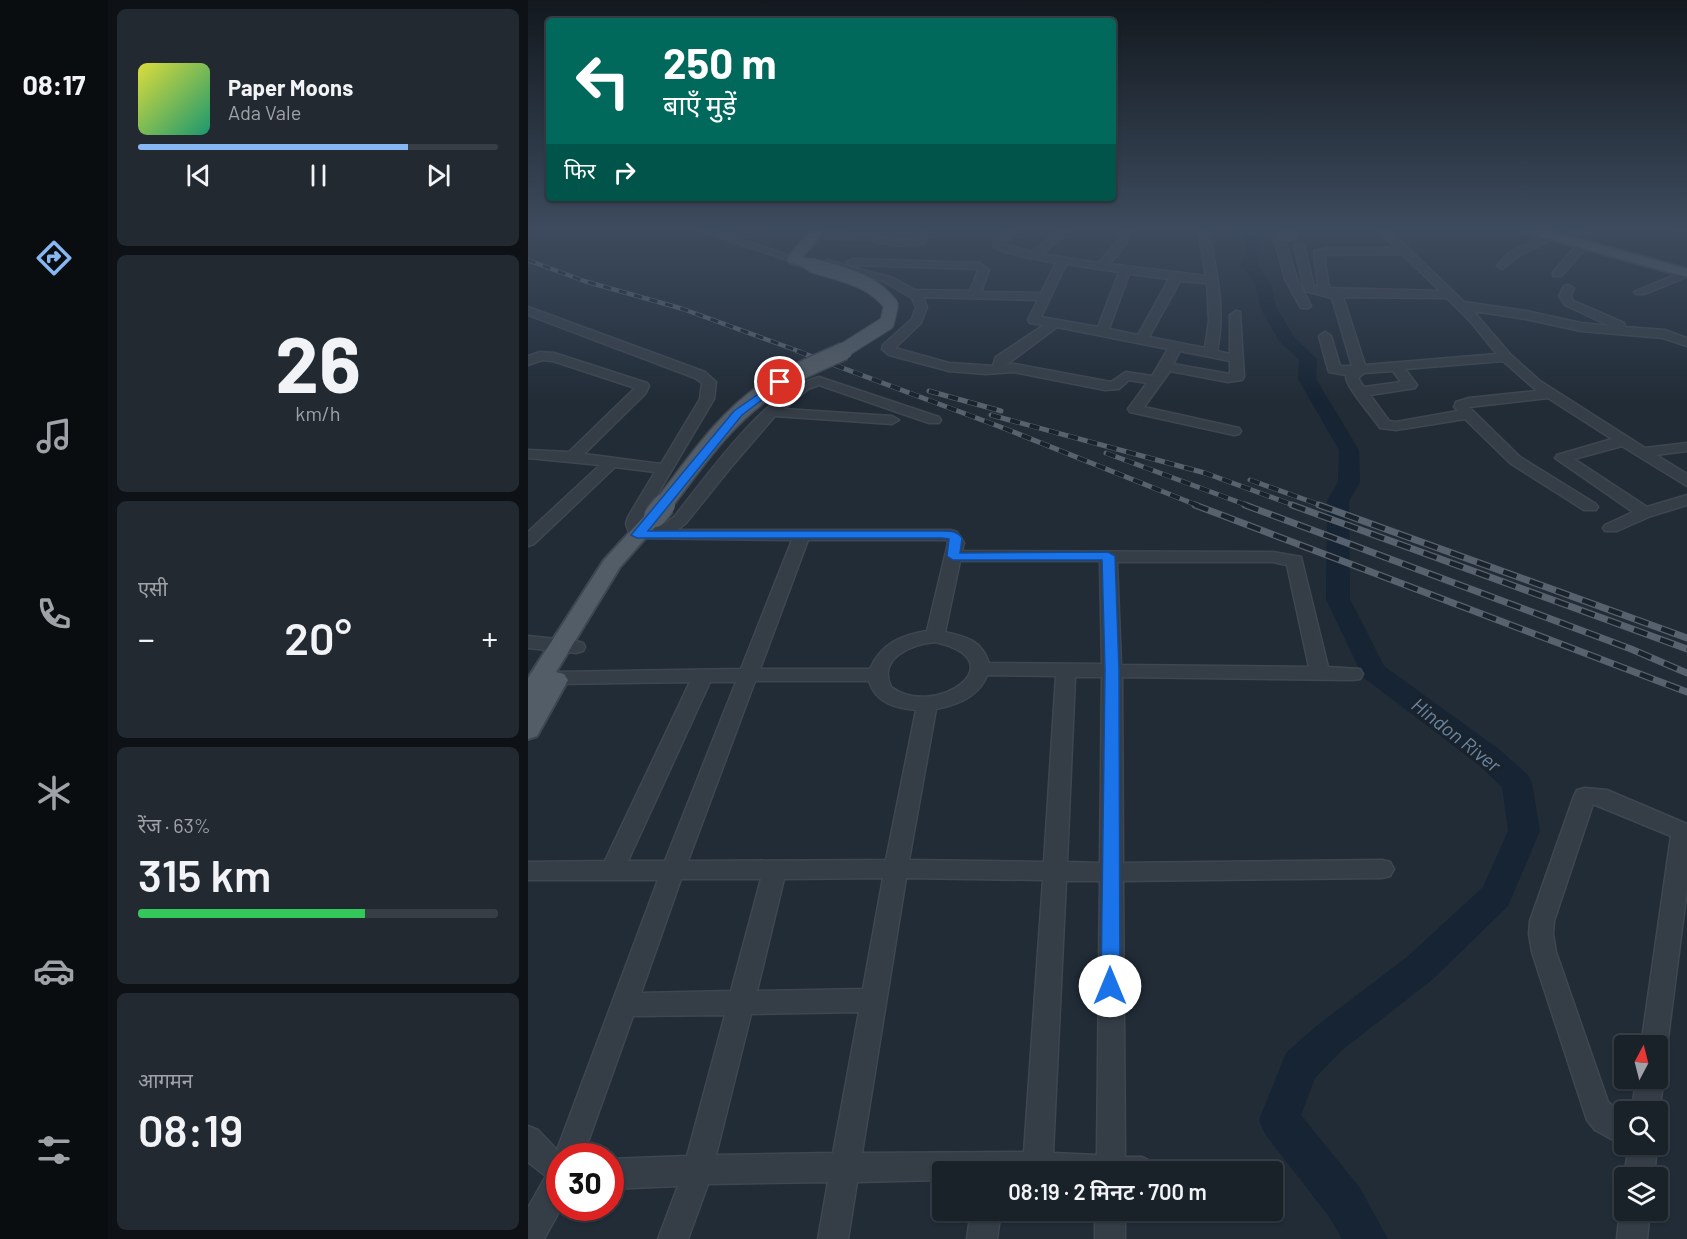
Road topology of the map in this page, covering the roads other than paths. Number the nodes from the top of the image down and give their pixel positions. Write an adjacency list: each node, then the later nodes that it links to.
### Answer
1 (871, 286): 63 (main road, bridge)
2 (902, 286): 16 (street)
3 (978, 286): 17 (street)
4 (1050, 286): 19 (street)
5 (1119, 286): 26 (street)
6 (1171, 286): 28 (street)
7 (1214, 286): 32 (street)
8 (1295, 286): 21 (street)
9 (1308, 286): 14 (street)
10 (1327, 286): 14 (street)
11 (1439, 286): 18 (street)
12 (1655, 286): 15 (street)
13 (1568, 288): 25 (street)
14 (1328, 292): 18 (street); 40 (street)
15 (1640, 292)
16 (915, 293): 17 (street); 39 (street)
17 (974, 295): 19 (street)
18 (1448, 295): 20 (street)
19 (1044, 297): 24 (street)
20 (1459, 305): 25 (street); 34 (street)
21 (1305, 306)
22 (528, 311): 55 (street)
23 (1236, 315): 35 (street)
24 (1053, 324): 26 (street); 39 (street)
25 (1633, 331): 29 (street)
26 (1102, 332): 28 (street)
27 (1325, 336): 40 (street)
28 (1142, 339): 30 (street)
29 (1687, 342)
30 (1176, 346): 32 (street); 37 (street)
31 (528, 352): 33 (street)
32 (1210, 353): 35 (street)
33 (542, 356): 36 (street); 53 (street)
34 (1506, 357): 38 (street); 43 (street)
35 (1238, 359): 37 (street)
36 (528, 361)
37 (1166, 366): 41 (street)
38 (1397, 368): 40 (street); 42 (street)
39 (998, 369): 41 (street)
40 (1360, 370): 42 (street)
41 (1156, 381): 48 (street)
42 (1359, 392): 45 (street)
43 (1549, 394): 45 (street); 49 (street)
44 (772, 412): 46 (street); 47 (street); 63 (street)
45 (1467, 414): 58 (street)
46 (892, 420)
47 (934, 420)
48 (1234, 431)
49 (1625, 440): 51 (street); 59 (street)
50 (1687, 447): 51 (street)
51 (1644, 452): 56 (street)
52 (528, 454): 53 (street)
53 (573, 457): 54 (street)
54 (611, 463): 55 (street); 62 (street)
55 (666, 469): 63 (street)
56 (1687, 481)
57 (1687, 500): 59 (street)
58 (1590, 507)
59 (1645, 513): 60 (street)
60 (1611, 528)
61 (802, 535): 63 (street); 64 (street); 74 (street)
62 (528, 541)
63 (631, 542): 68 (main road)
64 (953, 556): 65 (street); 66 (street)
65 (1108, 556): 71 (street); 72 (street)
66 (934, 636): 69 (street); 75 (street)
67 (528, 642): 68 (street)
68 (568, 647): 77 (main road); 78 (main road)
69 (981, 669): 70 (street); 79 (street)
70 (1066, 670): 71 (street); 86 (street)
71 (1112, 670): 72 (street); 89 (street)
72 (1320, 674): 73 (street)
73 (1353, 674)
74 (748, 675): 75 (street); 76 (street); 88 (street)
75 (876, 675): 79 (street)
76 (703, 676): 77 (street); 87 (street)
77 (557, 678): 80 (main road)
78 (528, 698)
79 (927, 704): 82 (street)
80 (528, 730)
81 (1685, 832): 93 (street); 94 (street)
82 (896, 869): 84 (street); 86 (street); 90 (street)
83 (1382, 869): 89 (street)
84 (775, 870): 88 (street); 91 (street)
85 (528, 871): 87 (street)
86 (1053, 871): 89 (street); 98 (street)
87 (610, 872): 88 (street)
88 (672, 872): 92 (street)
89 (1110, 872): 99 (street)
90 (873, 1000): 91 (street); 100 (street)
91 (741, 1003): 92 (street); 102 (street)
92 (624, 1005): 96 (street)
93 (1656, 1035)
94 (1614, 1126)
95 (528, 1140): 97 (street)
96 (574, 1143)
97 (546, 1160)
98 (1038, 1161)
99 (1111, 1161)
100 (844, 1167): 101 (street); 102 (street); 110 (street)
101 (932, 1168)
102 (698, 1170): 103 (street); 109 (street)
103 (624, 1173)
104 (546, 1205): 108 (street)
105 (984, 1221): 111 (street)
106 (1110, 1221): 112 (street)
107 (1634, 1221): 113 (street)
108 (528, 1238)
109 (673, 1239)
110 (833, 1239)
111 (982, 1239)
112 (1110, 1239)
113 (1632, 1239)

